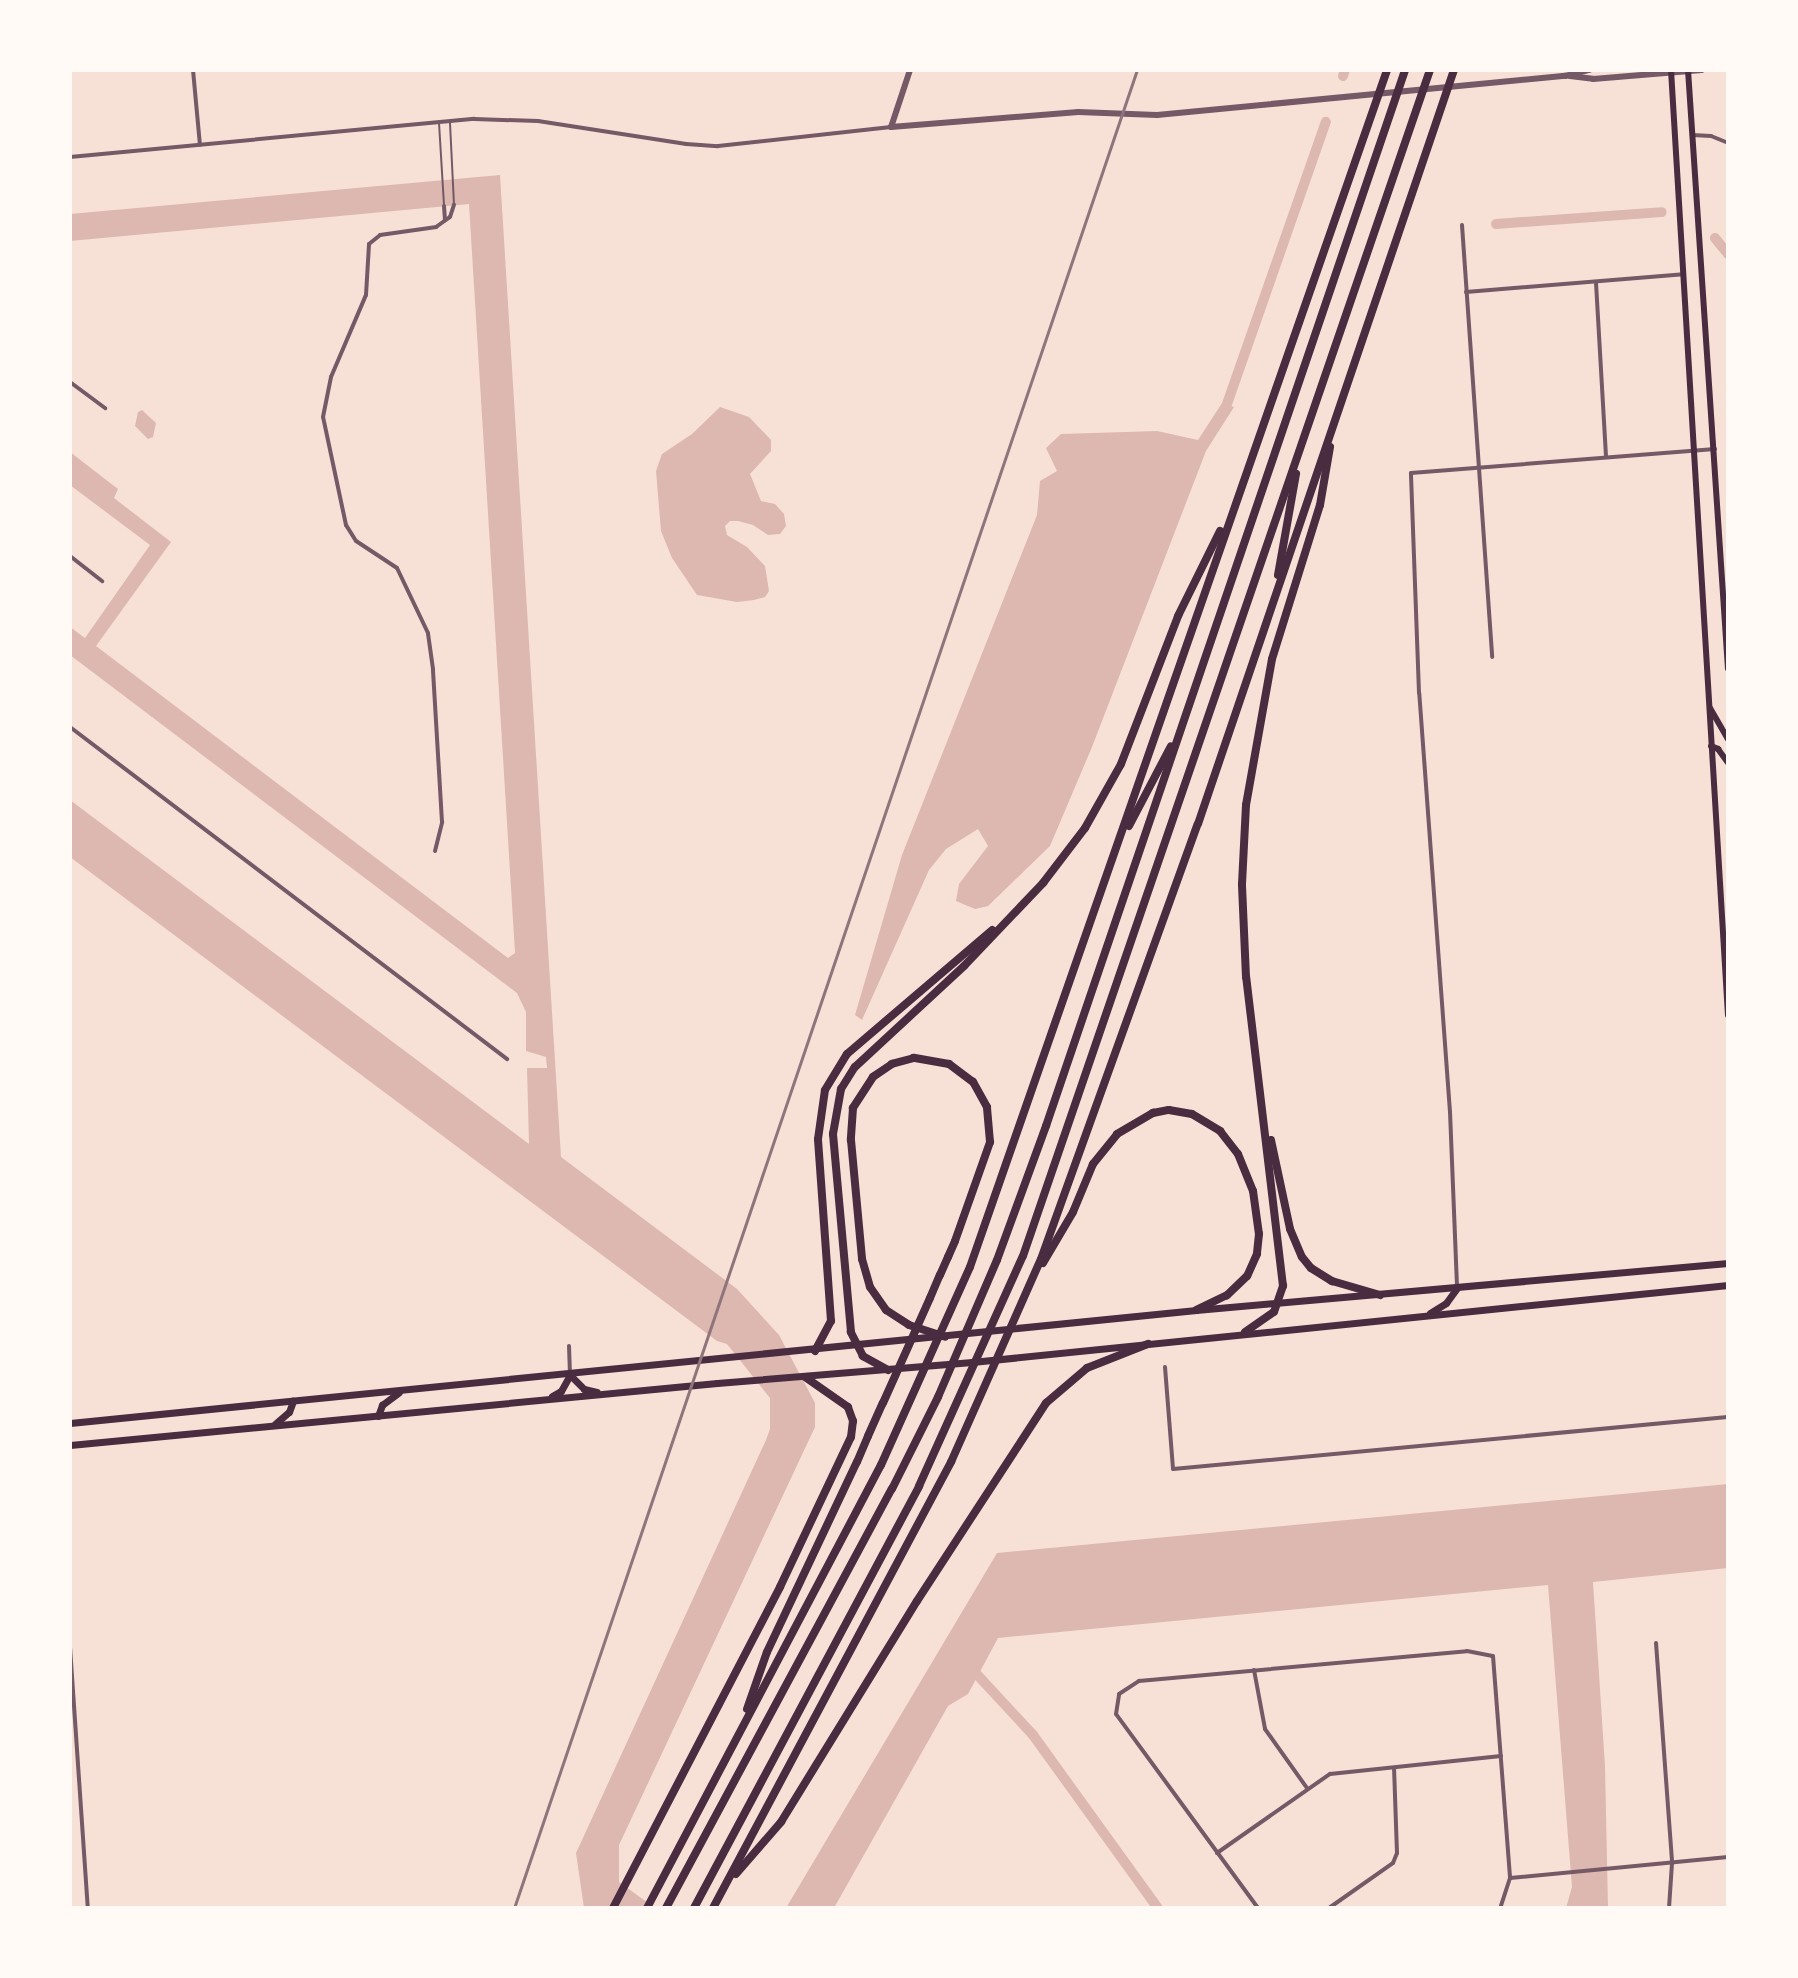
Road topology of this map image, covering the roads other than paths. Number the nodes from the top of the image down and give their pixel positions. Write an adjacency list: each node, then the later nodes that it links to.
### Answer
1 (193, 70): 17 (street)
2 (910, 70): 14 (street)
3 (1387, 70): 34 (highway)
4 (1405, 70): 42 (highway)
5 (1430, 70): 29 (highway)
6 (1454, 70): 28 (highway)
7 (1589, 70): 11 (street)
8 (1702, 70): 9 (street)
9 (1688, 71): 10 (street); 15 (main road)
10 (1672, 72): 11 (street); 23 (main road)
11 (1565, 76): 14 (street)
12 (450, 121): 13 (street); 14 (street); 19 (lane)
13 (439, 122): 17 (street); 20 (lane)
14 (891, 127)
15 (1692, 135): 16 (street); 30 (main road)
16 (1728, 143)
17 (200, 145): 18 (street)
18 (70, 157)
19 (454, 205): 21 (street)
20 (444, 206): 21 (street)
21 (445, 220): 47 (street)
22 (1462, 225): 25 (street)
23 (1684, 274): 24 (street); 31 (main road)
24 (1596, 283): 25 (street); 32 (street)
25 (1466, 292): 33 (street)
26 (70, 382): 27 (street)
27 (105, 408)
28 (1335, 419): 38 (highway); 55 (highway)
29 (1302, 445): 38 (highway); 99 (highway)
30 (1715, 449): 31 (street); 37 (main road)
31 (1693, 450): 32 (street); 41 (main road)
32 (1606, 457): 33 (street)
33 (1479, 469): 39 (street); 58 (street)
34 (1238, 494): 48 (highway); 49 (highway)
35 (70, 556): 36 (street)
36 (102, 581)
37 (1726, 592): 40 (main road)
38 (1273, 603): 59 (highway)
39 (1492, 657)
40 (1728, 669)
41 (1709, 705): 44 (main road); 45 (main road)
42 (1184, 721): 48 (highway); 98 (highway)
43 (70, 727): 54 (street)
44 (1728, 739)
45 (1711, 746): 46 (main road); 50 (main road)
46 (1728, 763)
47 (435, 851)
48 (1116, 852): 86 (highway)
49 (1017, 910): 68 (highway); 69 (highway)
50 (1724, 941): 51 (main road); 52 (main road)
51 (1728, 950)
52 (1727, 989): 53 (main road)
53 (1728, 1015)
54 (507, 1059)
55 (1265, 1118): 60 (highway); 61 (highway)
56 (1728, 1263): 58 (main road)
57 (1728, 1285): 63 (main road)
58 (1457, 1288): 60 (main road); 63 (main road)
59 (1029, 1289): 62 (highway); 94 (highway)
60 (1380, 1295): 61 (main road)
61 (1280, 1303): 62 (main road); 64 (highway)
62 (1196, 1310): 65 (main road)
63 (1428, 1314): 64 (main road)
64 (1245, 1332): 66 (main road)
65 (946, 1337): 68 (main road); 86 (highway)
66 (1148, 1344): 71 (main road); 94 (highway)
67 (569, 1346): 72 (street)
68 (856, 1346): 69 (main road); 71 (highway)
69 (815, 1351): 72 (main road)
70 (1165, 1367): 79 (street)
71 (888, 1370): 73 (main road)
72 (570, 1375): 74 (main road); 75 (main road); 76 (main road)
73 (805, 1377): 75 (main road); 96 (highway)
74 (401, 1391): 77 (main road); 78 (main road)
75 (603, 1394): 76 (main road)
76 (546, 1399): 78 (main road)
77 (293, 1401): 80 (main road); 81 (main road)
78 (378, 1416): 81 (main road)
79 (1728, 1417)
80 (70, 1423)
81 (273, 1426): 82 (main road)
82 (70, 1445)
83 (1656, 1643): 92 (street)
84 (70, 1647): 95 (street)
85 (1254, 1670): 87 (street); 89 (street); 90 (street)
86 (738, 1735): 97 (highway)
87 (1501, 1756): 88 (street); 93 (street)
88 (1394, 1768): 89 (street); 102 (street)
89 (1307, 1788): 90 (street)
90 (1217, 1853): 101 (street)
91 (1728, 1857): 92 (street)
92 (1672, 1863): 93 (street); 104 (street)
93 (1510, 1878): 103 (street)
94 (725, 1887): 100 (highway)
95 (88, 1908)
96 (613, 1908)
97 (647, 1908)
98 (666, 1908)
99 (694, 1908)
100 (713, 1908)
101 (1258, 1908)
102 (1329, 1908)
103 (1500, 1908)
104 (1669, 1908)

